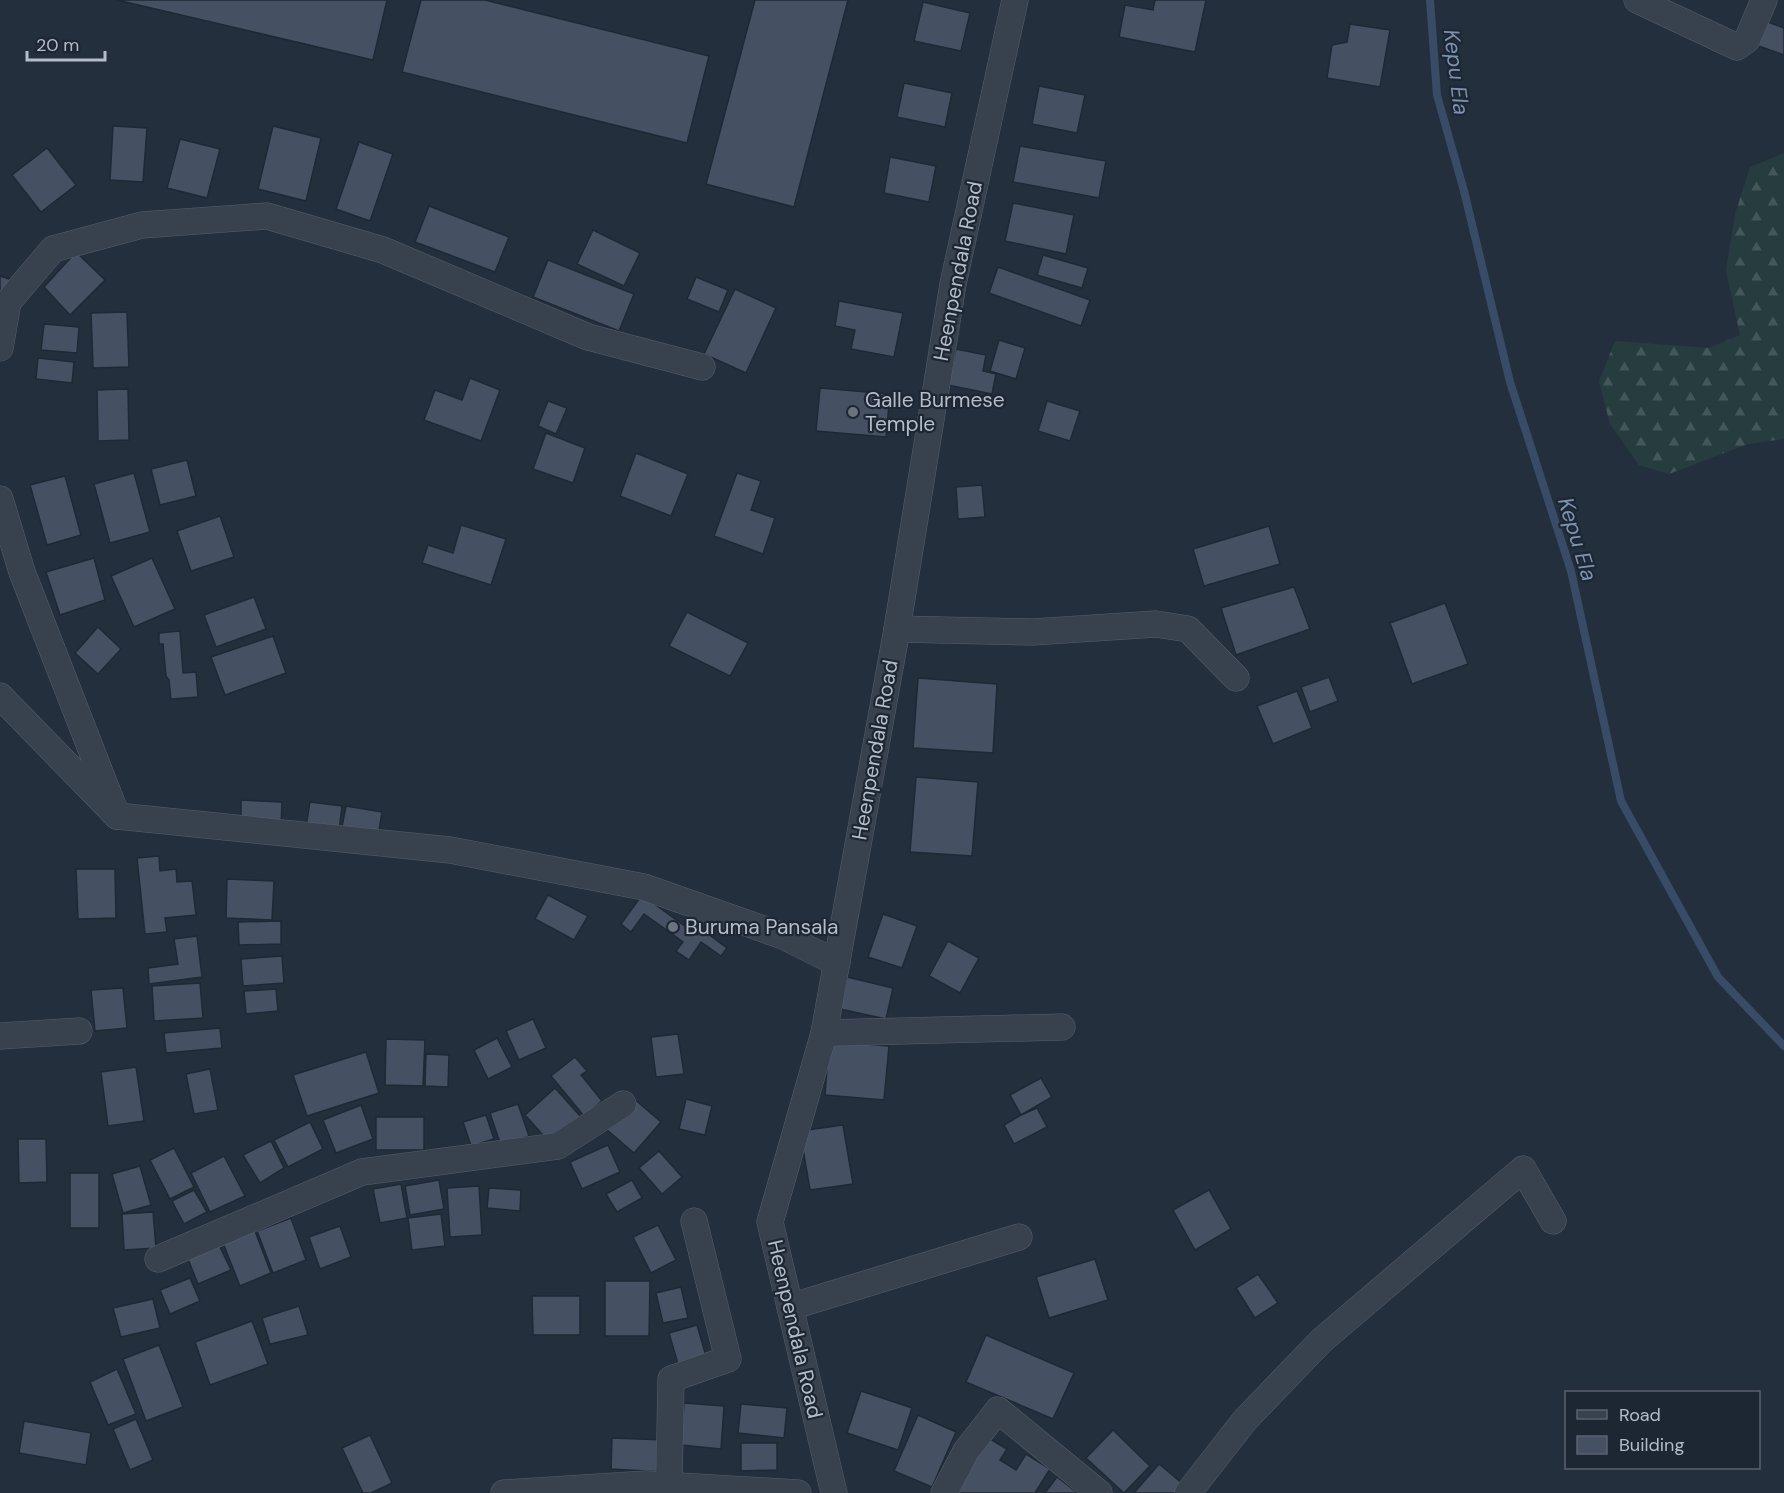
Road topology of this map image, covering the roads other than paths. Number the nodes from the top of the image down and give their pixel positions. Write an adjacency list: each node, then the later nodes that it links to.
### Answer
1 (1015, 0): 7 (street, Heenpendala Road)
2 (1637, 0): 3 (street)
3 (1764, 0)
4 (0, 348): 5 (street)
5 (702, 367)
6 (0, 499): 10 (street)
7 (897, 629): 8 (street); 11 (street, Heenpendala Road)
8 (1236, 678)
9 (0, 696): 10 (street)
10 (117, 816): 11 (street)
11 (837, 963): 14 (street, Heenpendala Road)
12 (1062, 1027): 14 (street)
13 (79, 1031): 15 (street)
14 (824, 1033): 21 (street, Heenpendala Road)
15 (0, 1036)
16 (623, 1104): 20 (street)
17 (694, 1221): 22 (street)
18 (1553, 1221): 29 (street)
19 (1019, 1237): 21 (street)
20 (158, 1259)
21 (790, 1308): 26 (street, Heenpendala Road)
22 (669, 1485): 23 (street); 24 (street)
23 (512, 1492)
24 (766, 1492): 25 (street)
25 (798, 1493)
26 (834, 1493)
27 (944, 1493): 28 (street)
28 (1099, 1493)
29 (1188, 1493)

